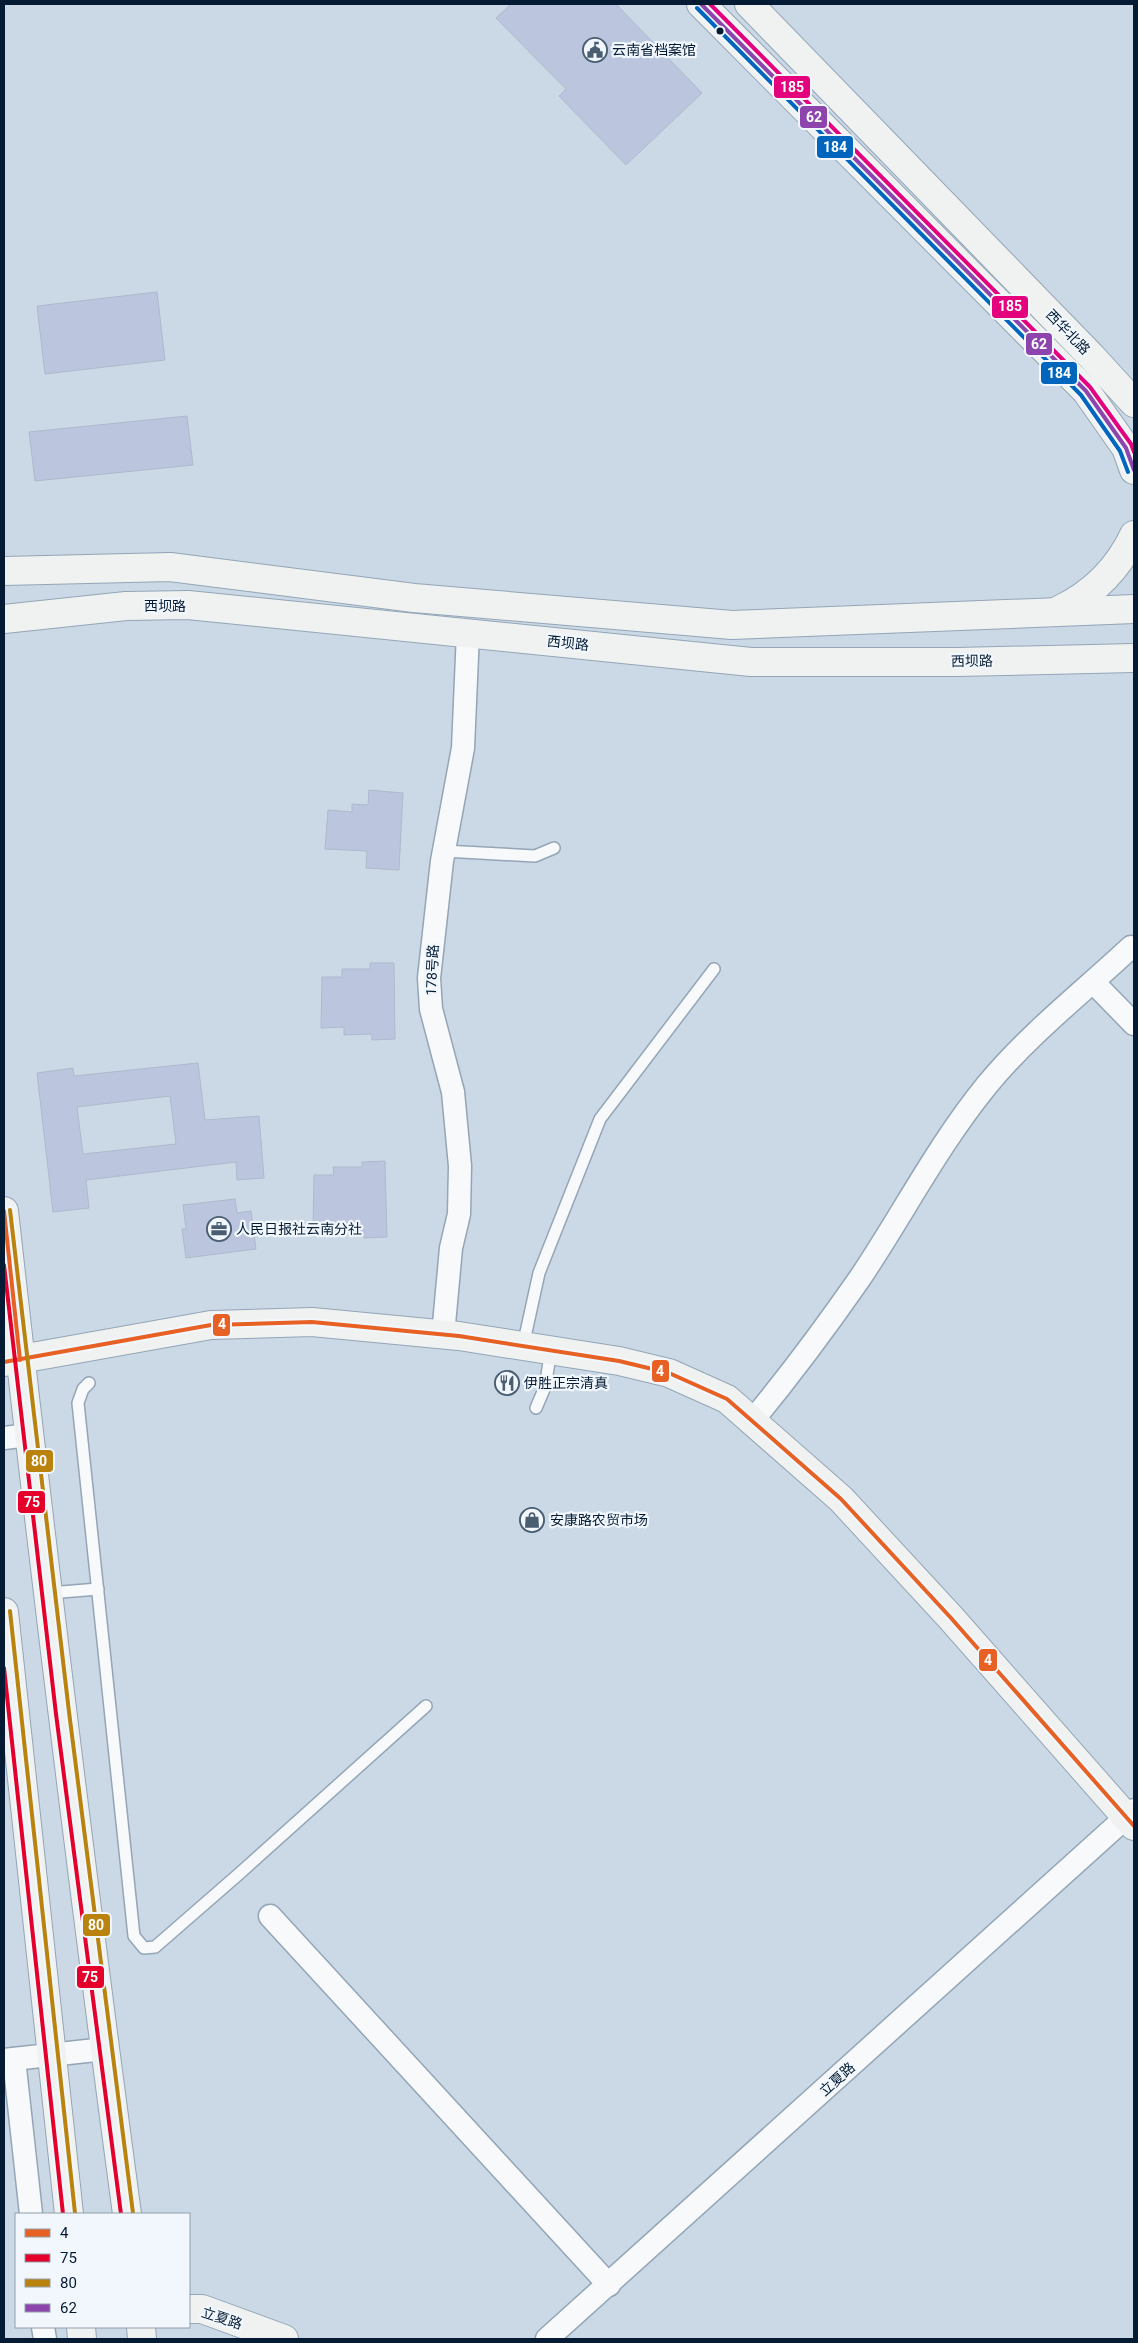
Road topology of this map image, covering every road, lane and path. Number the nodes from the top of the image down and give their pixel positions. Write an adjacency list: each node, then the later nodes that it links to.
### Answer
1 (701, 4): 4 (main road, 西华北路)
2 (753, 5): 3 (main road, 西华北路)
3 (1134, 403)
4 (1134, 470)
5 (1134, 536): 8 (main road)
6 (4, 571): 8 (main road)
7 (1134, 609): 8 (main road)
8 (1053, 612)
9 (4, 619): 10 (main road, 西坝路)
10 (468, 632): 11 (main road, 西坝路); 13 (street, 178号路)
11 (1134, 658)
12 (554, 848): 13 (lane)
13 (444, 851): 19 (street, 178号路)
14 (1131, 947): 16 (street)
15 (714, 969): 20 (lane)
16 (1093, 982): 17 (street); 25 (street)
17 (1134, 1024)
18 (4, 1211): 22 (main road)
19 (443, 1335): 20 (main road); 22 (main road)
20 (523, 1346): 21 (main road)
21 (551, 1350): 24 (lane); 25 (main road)
22 (12, 1361): 26 (main road)
23 (89, 1383): 27 (lane)
24 (536, 1408)
25 (753, 1420): 31 (main road)
26 (16, 1436): 28 (main road)
27 (98, 1589): 28 (lane); 30 (lane)
28 (48, 1593): 33 (main road)
29 (4, 1612): 34 (main road)
30 (426, 1706)
31 (1132, 1818): 39 (street, 立夏路)
32 (270, 1916): 39 (street)
33 (105, 2049): 34 (street); 38 (main road)
34 (52, 2055): 35 (street); 37 (main road)
35 (9, 2060): 36 (street)
36 (31, 2213)
37 (69, 2213)
38 (127, 2213)
39 (609, 2285): 42 (street, 立夏路)
40 (190, 2309): 41 (main road, 立夏路)
41 (284, 2339)
42 (547, 2339)

